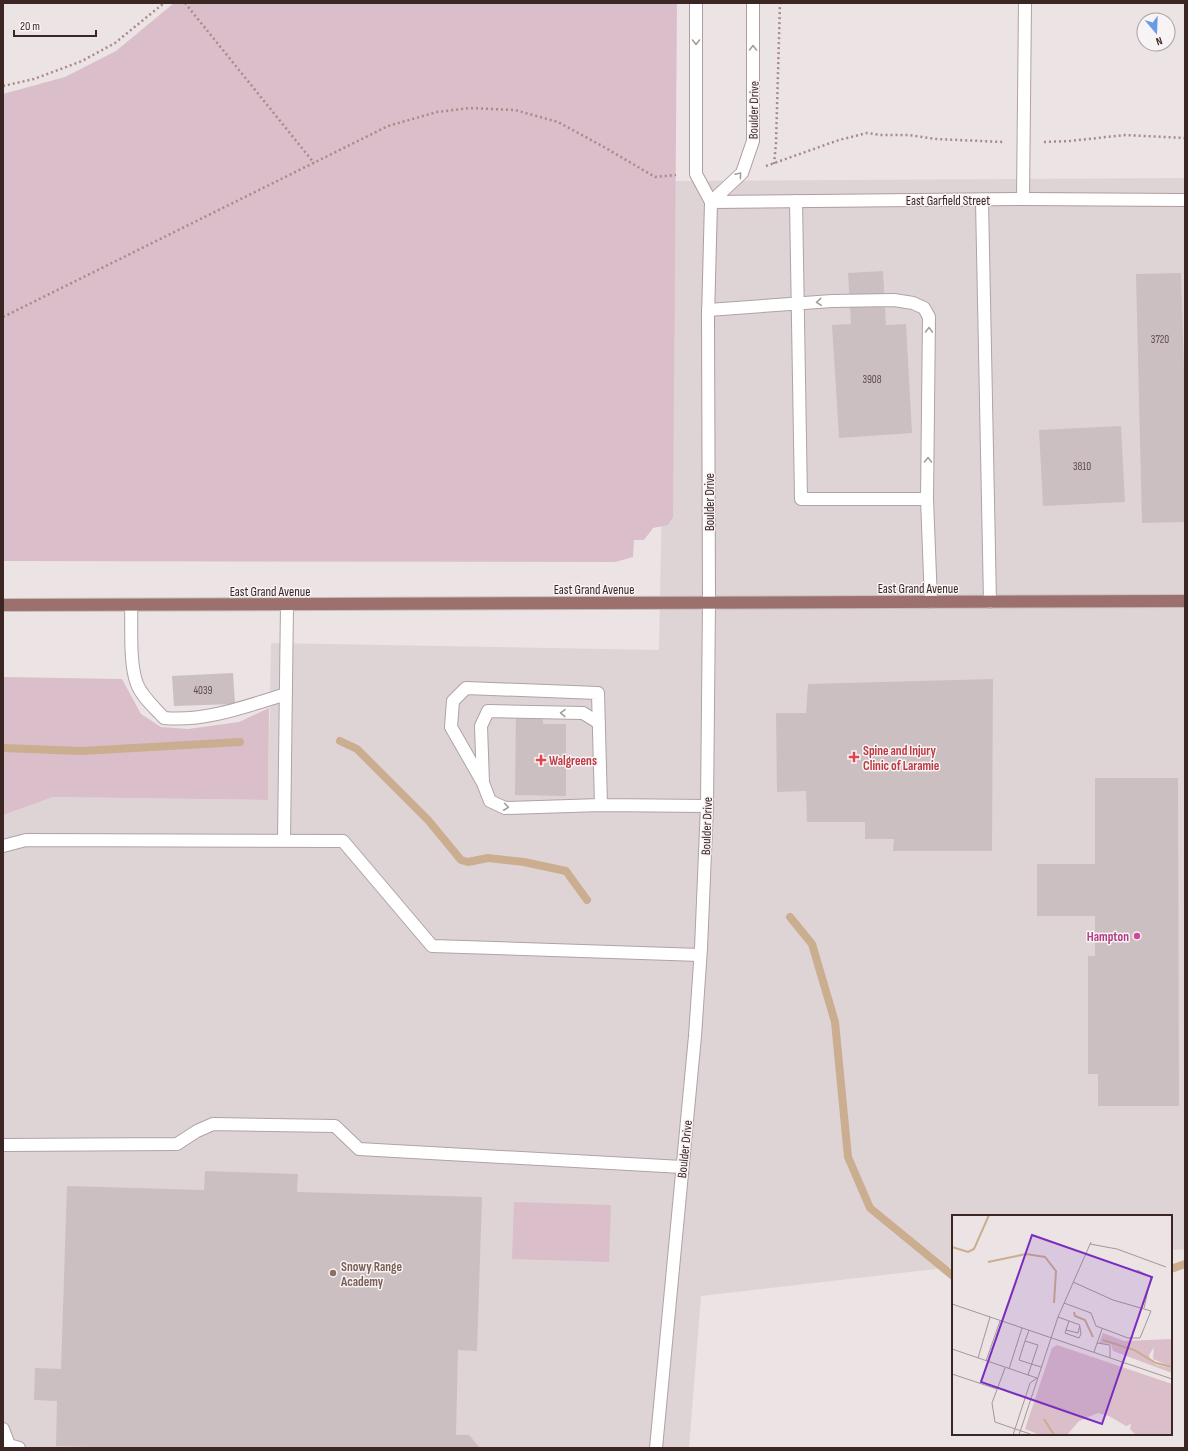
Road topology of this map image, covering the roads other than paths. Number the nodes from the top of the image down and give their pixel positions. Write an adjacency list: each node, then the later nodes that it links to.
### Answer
1 (696, 3): 8 (street, Boulder Drive, one-way to 8)
2 (753, 3): 8 (street, Boulder Drive, one-way to 2)
3 (1025, 3): 4 (street)
4 (1023, 199): 5 (street, East Garfield Street); 6 (street, East Garfield Street)
5 (982, 200): 7 (street, East Garfield Street); 15 (street)
6 (1185, 200)
7 (796, 201): 8 (street, East Garfield Street); 9 (street)
8 (711, 202): 10 (street, Boulder Drive)
9 (798, 304): 10 (street); 11 (street, one-way to 9); 11 (street)
10 (708, 310): 13 (street, Boulder Drive)
11 (927, 499): 14 (street)
12 (1185, 601): 15 (main road, East Grand Avenue)
13 (709, 602): 14 (main road, East Grand Avenue); 18 (main road, East Grand Avenue); 23 (street, Boulder Drive)
14 (931, 602): 15 (main road, East Grand Avenue)
15 (990, 602)
16 (3, 605): 17 (main road, East Grand Avenue)
17 (131, 605): 18 (main road, East Grand Avenue); 19 (street)
18 (287, 605): 19 (street)
19 (286, 694): 24 (street)
20 (599, 723): 21 (street, one-way to 21); 21 (street); 22 (street)
21 (483, 783): 22 (street, one-way to 22)
22 (601, 805): 23 (street)
23 (707, 806): 26 (street, Boulder Drive)
24 (284, 841): 25 (street); 26 (street)
25 (3, 846)
26 (700, 955): 28 (street, Boulder Drive)
27 (3, 1145): 28 (street)
28 (682, 1167): 31 (street, Boulder Drive)
29 (3, 1429): 30 (street)
30 (10, 1446)
31 (656, 1448)

